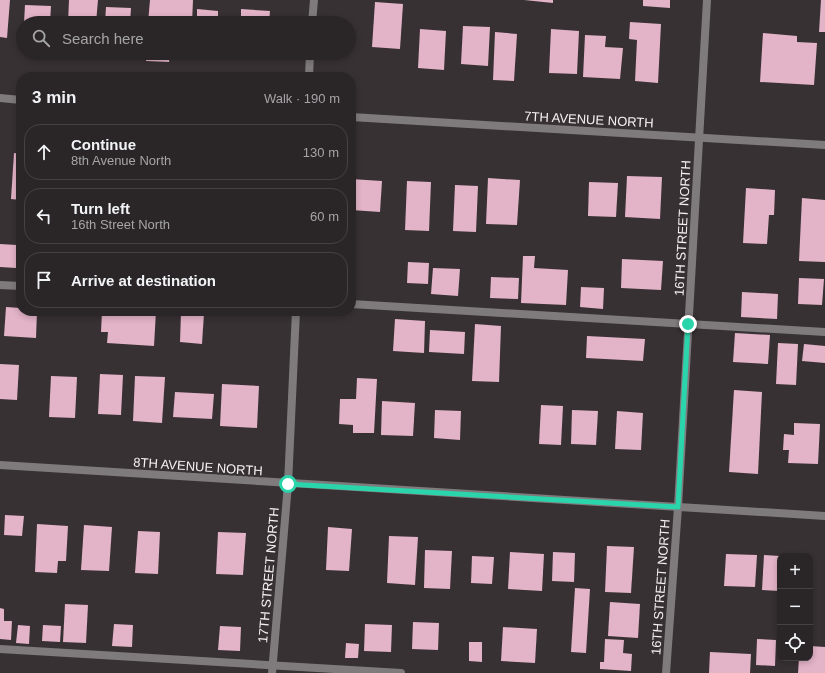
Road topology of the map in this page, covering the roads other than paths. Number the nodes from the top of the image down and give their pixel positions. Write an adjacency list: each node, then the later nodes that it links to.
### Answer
1 (314, 0): 3 (street)
2 (706, 0): 9 (street, 16TH STREET NORTH)
3 (313, 16)
4 (310, 60): 5 (street)
5 (309, 72)
6 (0, 98): 7 (street)
7 (16, 100)
8 (356, 117): 9 (street, 7TH AVENUE NORTH)
9 (699, 137): 10 (street, 7TH AVENUE NORTH); 15 (street, 16TH STREET NORTH)
10 (825, 145)
11 (0, 285): 12 (street)
12 (16, 286)
13 (356, 304): 15 (street)
14 (296, 316): 18 (street, 17TH STREET NORTH)
15 (688, 324): 16 (street); 19 (street, 16TH STREET NORTH)
16 (825, 332)
17 (0, 465): 18 (street, 8TH AVENUE NORTH)
18 (288, 484): 19 (street, 8TH AVENUE NORTH); 22 (street, 17TH STREET NORTH)
19 (678, 507): 20 (street, 8TH AVENUE NORTH); 24 (street, 16TH STREET NORTH)
20 (825, 516)
21 (0, 649): 22 (street)
22 (272, 669): 23 (street)
23 (401, 673)
24 (666, 673)

